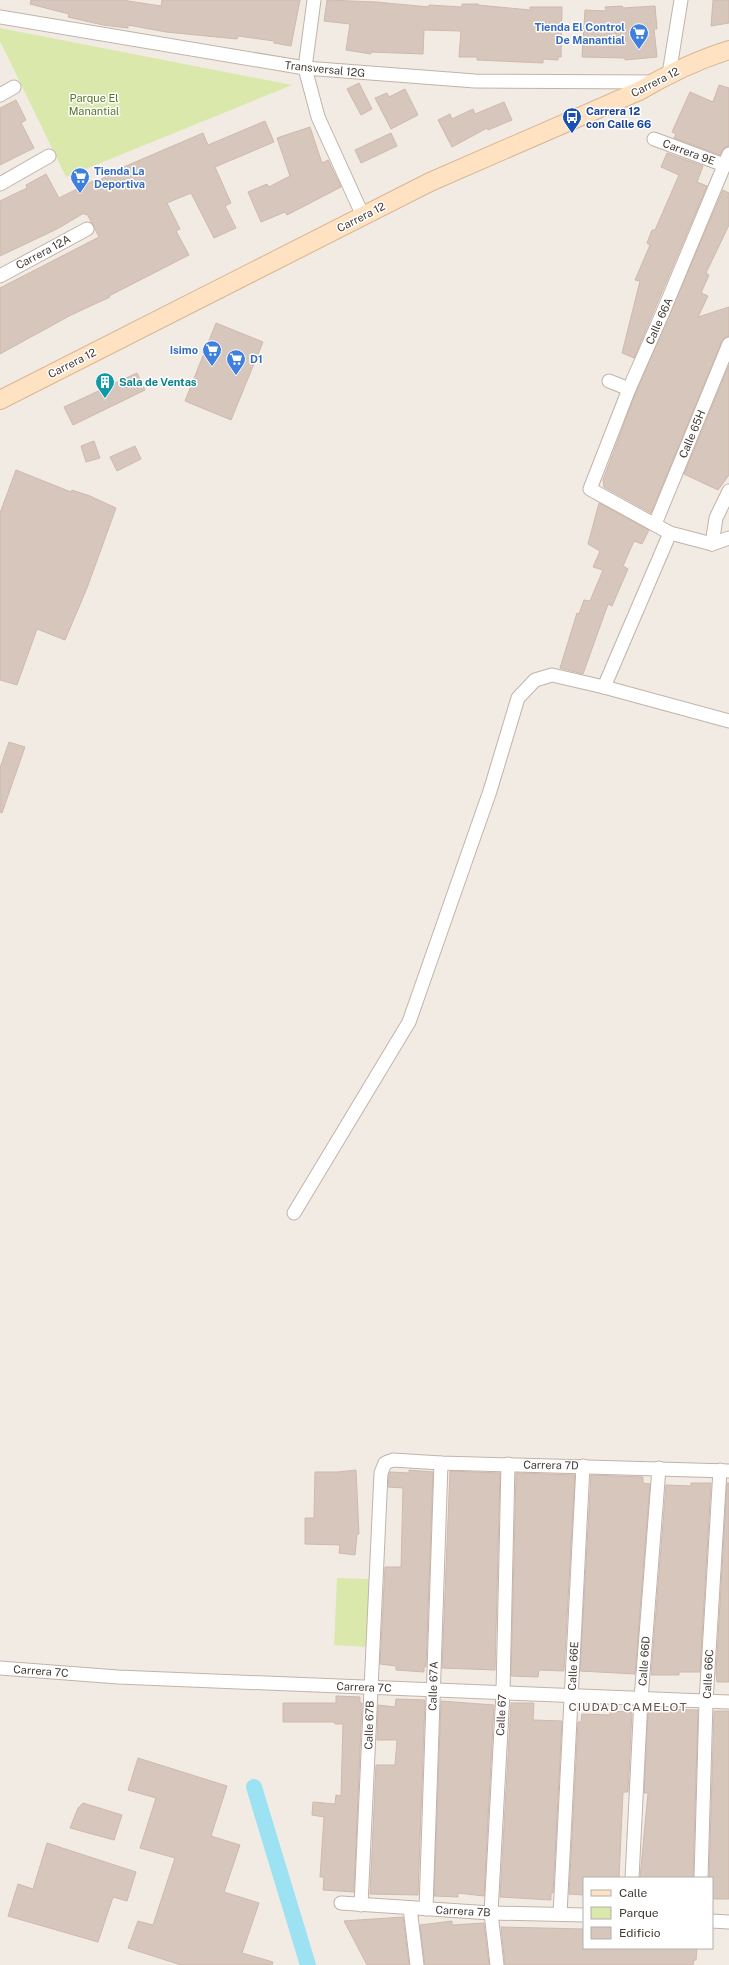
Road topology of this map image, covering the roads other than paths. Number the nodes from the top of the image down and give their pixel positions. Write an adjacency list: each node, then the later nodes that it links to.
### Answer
1 (314, 0): 5 (street)
2 (682, 0): 6 (street)
3 (0, 17): 5 (street, Transversal 12G)
4 (729, 50): 6 (main road, Carrera 12)
5 (305, 68): 6 (street, Transversal 12G); 13 (street)
6 (662, 78): 13 (main road, Carrera 12)
7 (14, 87): 8 (street)
8 (0, 95)
9 (654, 139): 11 (street, Carrera 9E)
10 (49, 156): 12 (street)
11 (727, 160): 18 (street, Calle 66A)
12 (0, 184)
13 (363, 216): 19 (main road, Carrera 12)
14 (87, 229): 15 (street, Carrera 12A)
15 (0, 276)
16 (729, 344): 21 (street, Calle 65H)
17 (609, 381): 18 (street)
18 (629, 389): 21 (street, Calle 66A)
19 (0, 400)
20 (729, 491): 24 (street)
21 (655, 524): 22 (street)
22 (670, 533): 24 (street); 25 (street)
23 (729, 538): 24 (street)
24 (712, 544)
25 (604, 687): 26 (street); 27 (street)
26 (729, 721)
27 (294, 1213)
28 (442, 1463): 29 (street, Carrera 7D); 33 (street, Carrera 7D); 36 (street, Calle 67A)
29 (508, 1464): 30 (street, Carrera 7D); 37 (street, Calle 67)
30 (583, 1466): 31 (street, Carrera 7D); 38 (street, Calle 66E)
31 (659, 1468): 32 (street, Carrera 7D); 39 (street, Calle 66D)
32 (724, 1471): 40 (street, Calle 66C)
33 (381, 1473): 35 (street, Calle 67B)
34 (0, 1668): 35 (street, Carrera 7C)
35 (370, 1687): 36 (street, Carrera 7C); 45 (street, Calle 67B)
36 (432, 1690): 37 (street, Carrera 7C); 47 (street, Calle 67A)
37 (503, 1692): 38 (street, Carrera 7C); 48 (street, Calle 67)
38 (571, 1696): 39 (street, Carrera 7C); 49 (street, Calle 66E)
39 (641, 1699): 40 (street, Carrera 7C); 42 (street, Calle 66D)
40 (706, 1702): 41 (street, Carrera 7C); 43 (street, Calle 66C)
41 (729, 1702)
42 (632, 1877)
43 (701, 1877)
44 (342, 1903): 45 (street, Carrera 7B)
45 (361, 1905): 46 (street, Carrera 7B)
46 (410, 1908): 47 (street, Carrera 7B); 53 (street)
47 (426, 1909): 48 (street, Carrera 7B)
48 (491, 1913): 49 (street, Carrera 7B); 54 (street, Calle 67)
49 (560, 1914): 50 (street, Carrera 7B)
50 (583, 1915)
51 (713, 1921): 52 (street)
52 (729, 1922)
53 (417, 1965)
54 (496, 1965)

